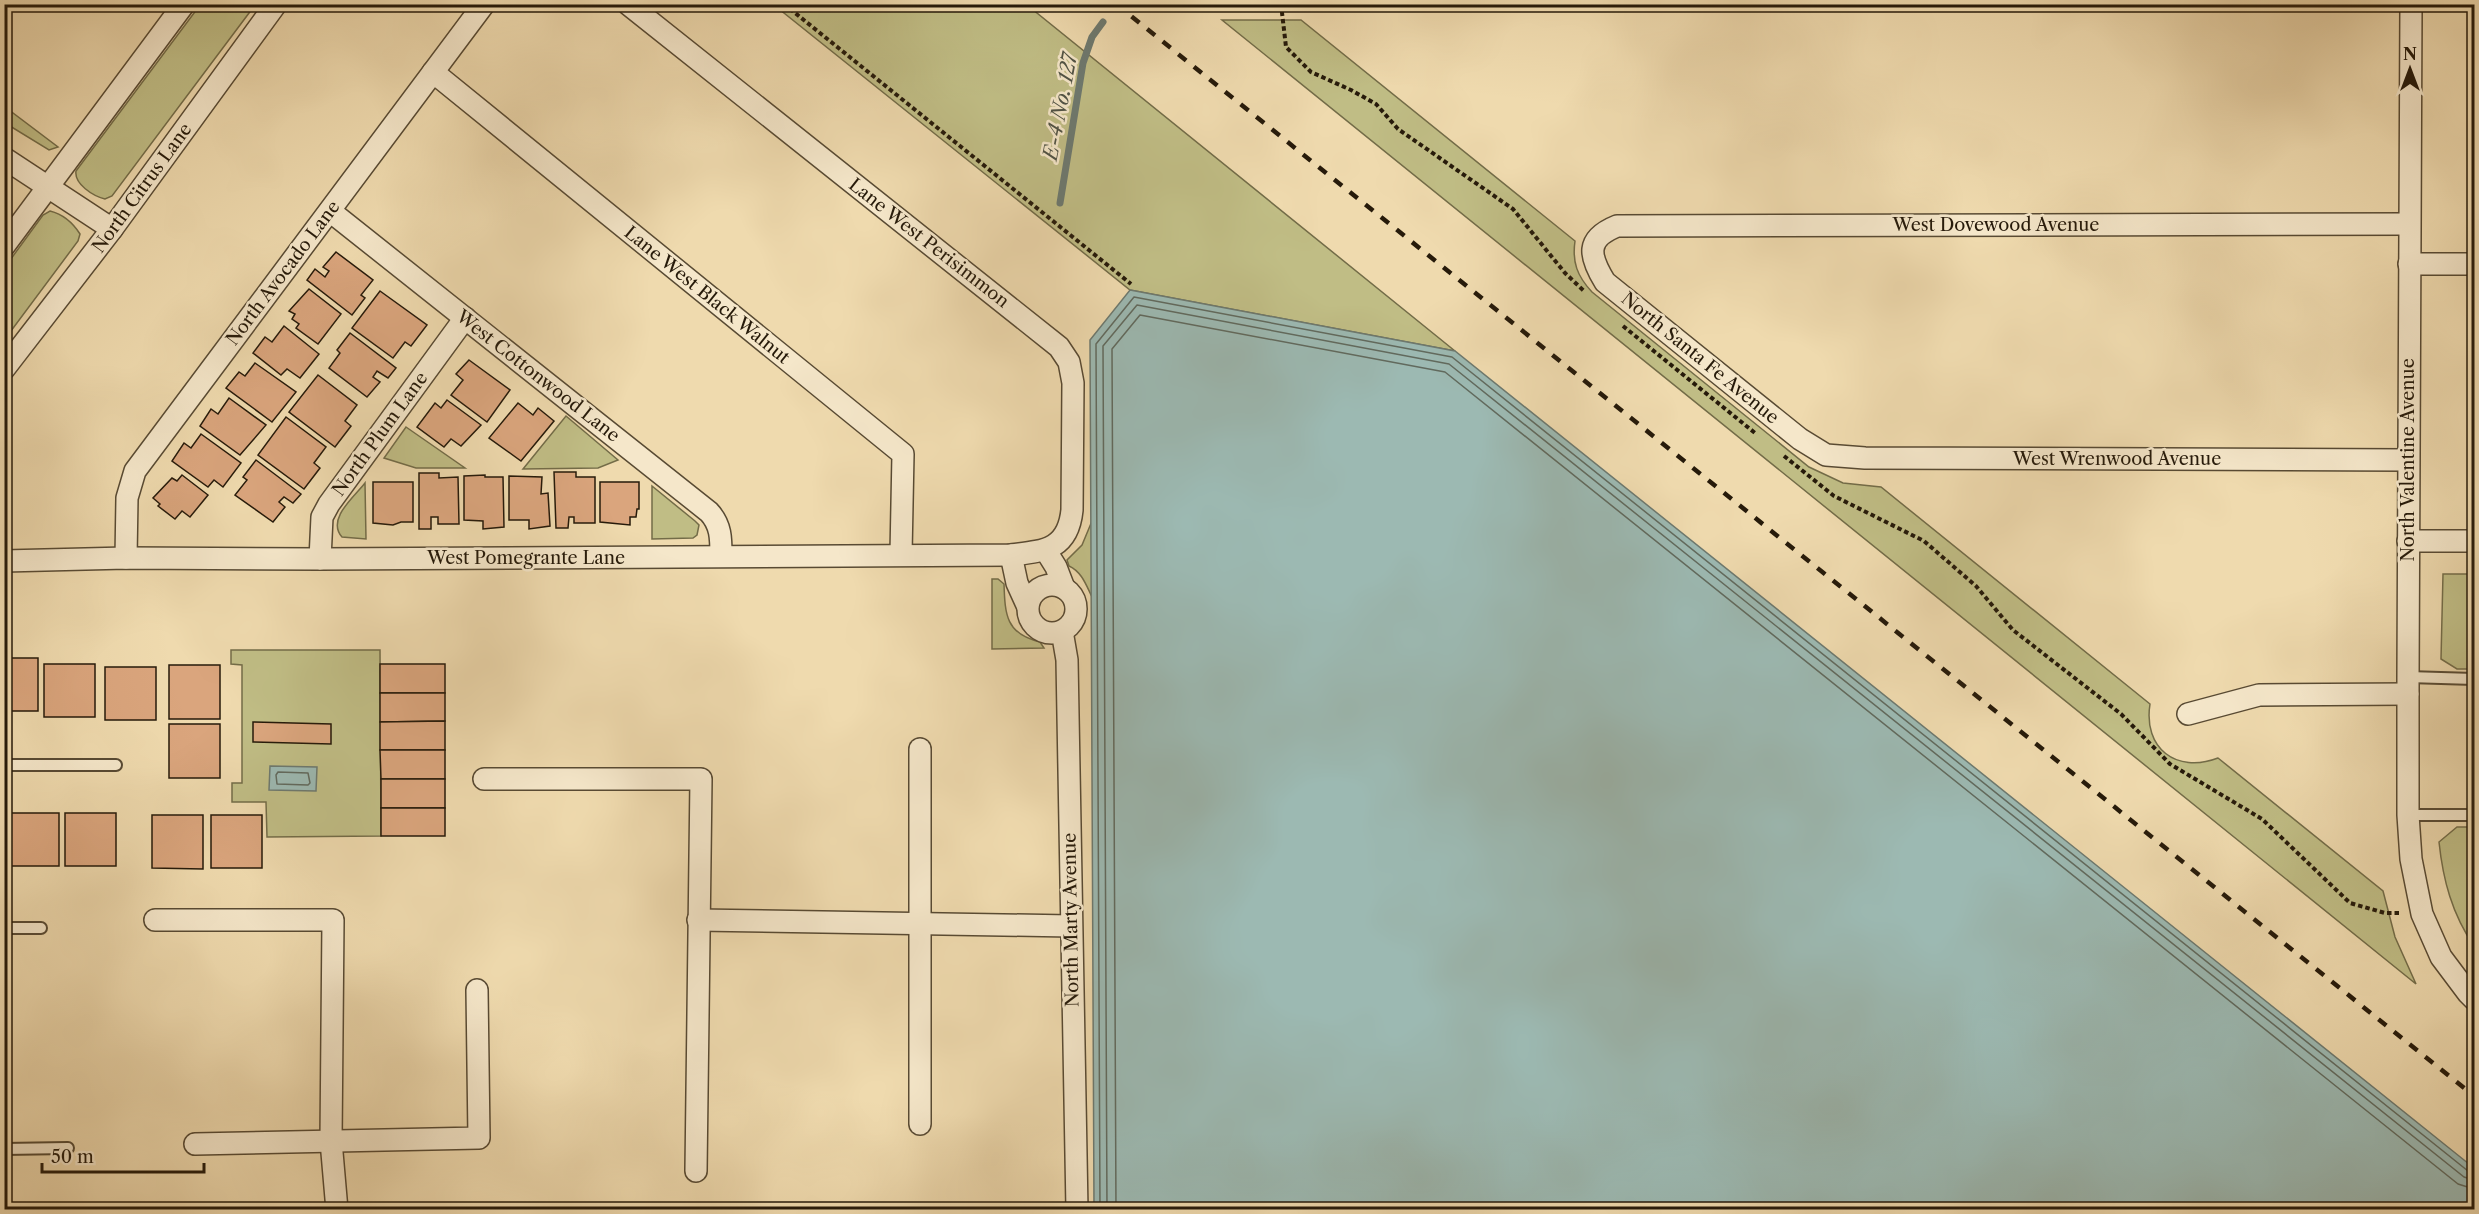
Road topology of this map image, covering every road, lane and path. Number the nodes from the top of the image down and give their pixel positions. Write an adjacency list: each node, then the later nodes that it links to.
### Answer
1 (184, 4): 10 (street)
2 (276, 4): 13 (street, North Citrus Lane)
3 (484, 4): 8 (street, North Avocado Lane)
4 (628, 4): 29 (street, Lane West Perisimmon)
5 (784, 4): 18 (path)
6 (1281, 4): 19 (path)
7 (2411, 4): 12 (street, North Valentine Avenue)
8 (433, 72): 11 (street, North Avocado Lane); 30 (street, Lane West Black Walnut)
9 (4, 158): 10 (street)
10 (49, 187): 13 (street); 14 (street)
11 (330, 211): 20 (street, West Cottonwood Lane); 33 (street, North Avocado Lane)
12 (2409, 224): 15 (street, West Dovewood Avenue); 16 (street, North Valentine Avenue)
13 (112, 229): 22 (street, North Citrus Lane)
14 (4, 246)
15 (1592, 247): 25 (street, North Santa Fe Avenue)
16 (2409, 264): 17 (street); 26 (street, North Valentine Avenue)
17 (2475, 264)
18 (1131, 284)
19 (1589, 295)
20 (465, 318): 32 (street, West Cottonwood Lane); 34 (street, North Plum Lane)
21 (1622, 325): 23 (path)
22 (4, 369)
23 (1760, 437)
24 (1778, 452): 48 (path)
25 (1826, 455): 26 (street, West Wrenwood Avenue)
26 (2408, 460): 27 (street, North Valentine Avenue)
27 (2408, 541): 28 (street); 40 (street, North Valentine Avenue)
28 (2475, 541)
29 (1046, 550): 31 (street, West Pomegrante Lane); 36 (street)
30 (901, 555): 31 (street, West Pomegrante Lane); 32 (street, West Pomegrante Lane)
31 (1011, 555): 37 (street)
32 (721, 556): 34 (street, West Pomegrante Lane)
33 (126, 558): 34 (street, West Pomegrante Lane); 35 (street, West Pomegrante Lane)
34 (320, 559)
35 (4, 561)
36 (1064, 588): 37 (street); 38 (street)
37 (1027, 605): 38 (street)
38 (1062, 631): 52 (street, North Marty Avenue)
39 (2475, 679): 40 (lane)
40 (2408, 685): 41 (street); 46 (street, North Valentine Avenue)
41 (2188, 714)
42 (920, 749): 51 (street)
43 (4, 765): 44 (lane)
44 (116, 765)
45 (484, 779): 50 (street)
46 (2408, 815): 47 (lane); 48 (street, North Valentine Avenue)
47 (2475, 815)
48 (2422, 914): 56 (street)
49 (155, 920): 58 (street)
50 (698, 920): 51 (street); 62 (street)
51 (920, 923): 52 (street); 57 (street)
52 (1071, 926): 64 (street, North Marty Avenue)
53 (4, 928): 54 (lane)
54 (41, 928)
55 (477, 990): 58 (street)
56 (2475, 999)
57 (920, 1124)
58 (331, 1141): 59 (street); 63 (street)
59 (195, 1144)
60 (68, 1148): 61 (lane)
61 (4, 1149)
62 (696, 1171)
63 (337, 1209)
64 (1077, 1209)

